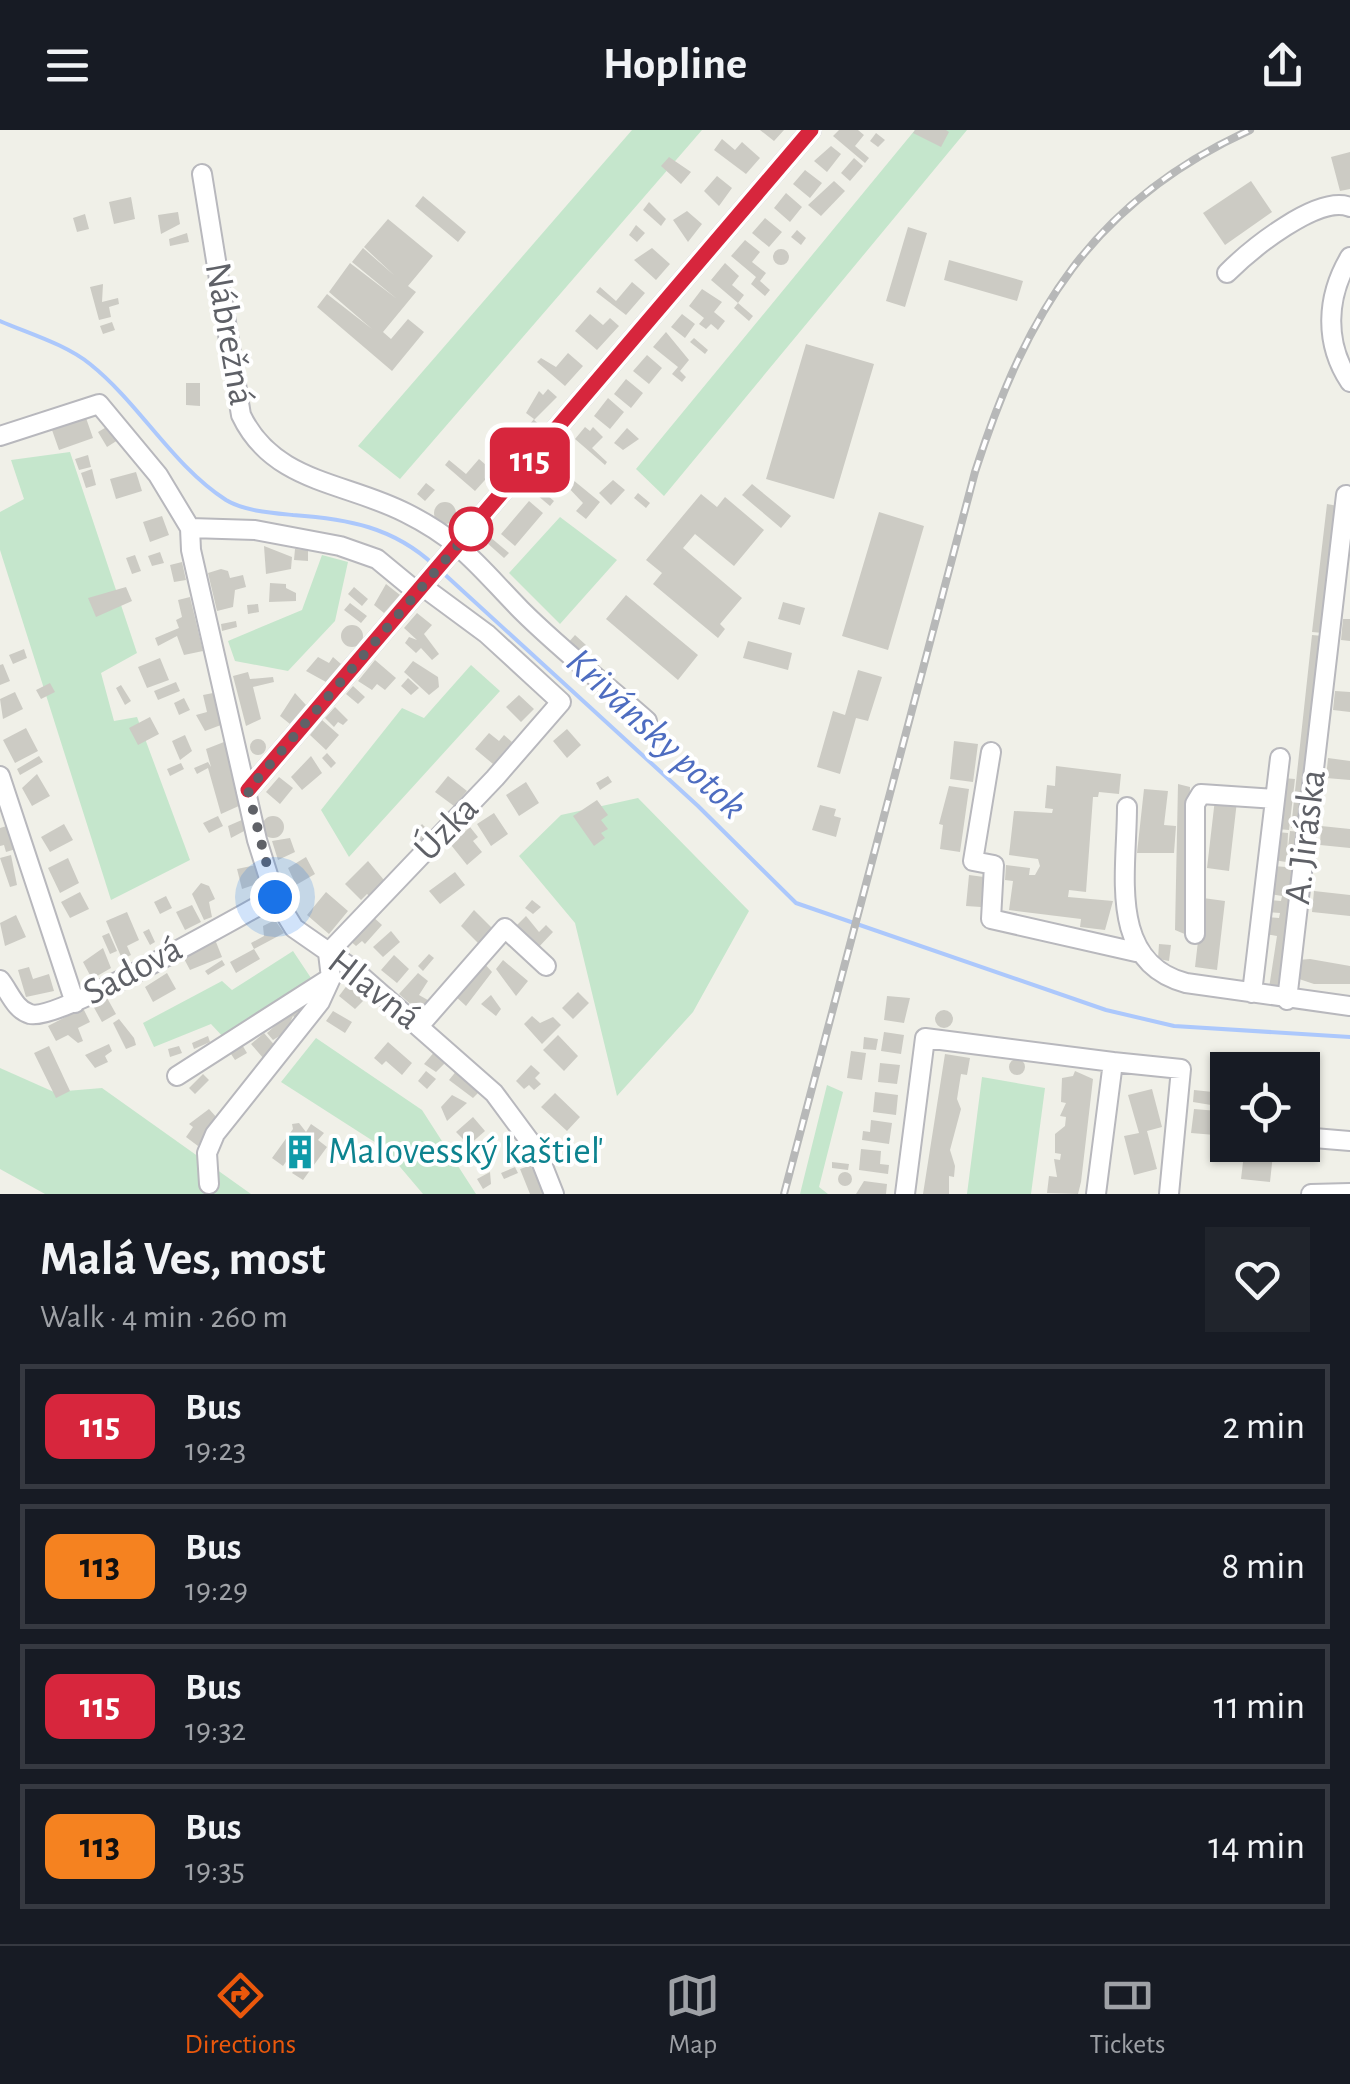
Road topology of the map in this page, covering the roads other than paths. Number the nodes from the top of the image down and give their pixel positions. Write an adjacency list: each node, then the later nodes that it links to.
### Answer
1 (811, 130): 10 (street)
2 (202, 174): 10 (street, Nábrežná)
3 (1350, 207): 5 (street)
4 (1350, 258): 6 (street)
5 (1227, 273)
6 (1350, 382)
7 (0, 436): 9 (street)
8 (1346, 496): 27 (street, A. Jiráska)
9 (190, 528): 11 (street); 16 (street, Hlavná)
10 (456, 547): 11 (street); 12 (street, Nábrežná)
11 (422, 586): 16 (street); 22 (street, Úzka)
12 (647, 721)
13 (991, 752): 21 (street)
14 (1280, 758): 17 (street, A. Jiráska)
15 (0, 776): 28 (street)
16 (248, 790): 19 (street, Hlavná)
17 (1275, 799): 20 (street); 26 (street, A. Jiráska)
18 (1127, 807): 21 (street)
19 (275, 897): 22 (street, Hlavná); 28 (street, Sadová)
20 (1195, 934)
21 (1136, 952): 26 (street)
22 (328, 953): 24 (street); 30 (street, Hlavná)
23 (546, 966): 30 (street)
24 (331, 978): 32 (street); 35 (street)
25 (0, 980): 28 (street, Sadová)
26 (1252, 993): 27 (street)
27 (1287, 1000): 29 (street)
28 (75, 1003)
29 (1350, 1006)
30 (420, 1025): 37 (street, Hlavná)
31 (1113, 1062): 38 (street); 39 (street); 40 (street)
32 (177, 1076)
33 (1320, 1138): 34 (street)
34 (1350, 1140)
35 (209, 1184)
36 (1350, 1193): 41 (street)
37 (554, 1194)
38 (904, 1194)
39 (1096, 1194)
40 (1169, 1194)
41 (1311, 1194)

